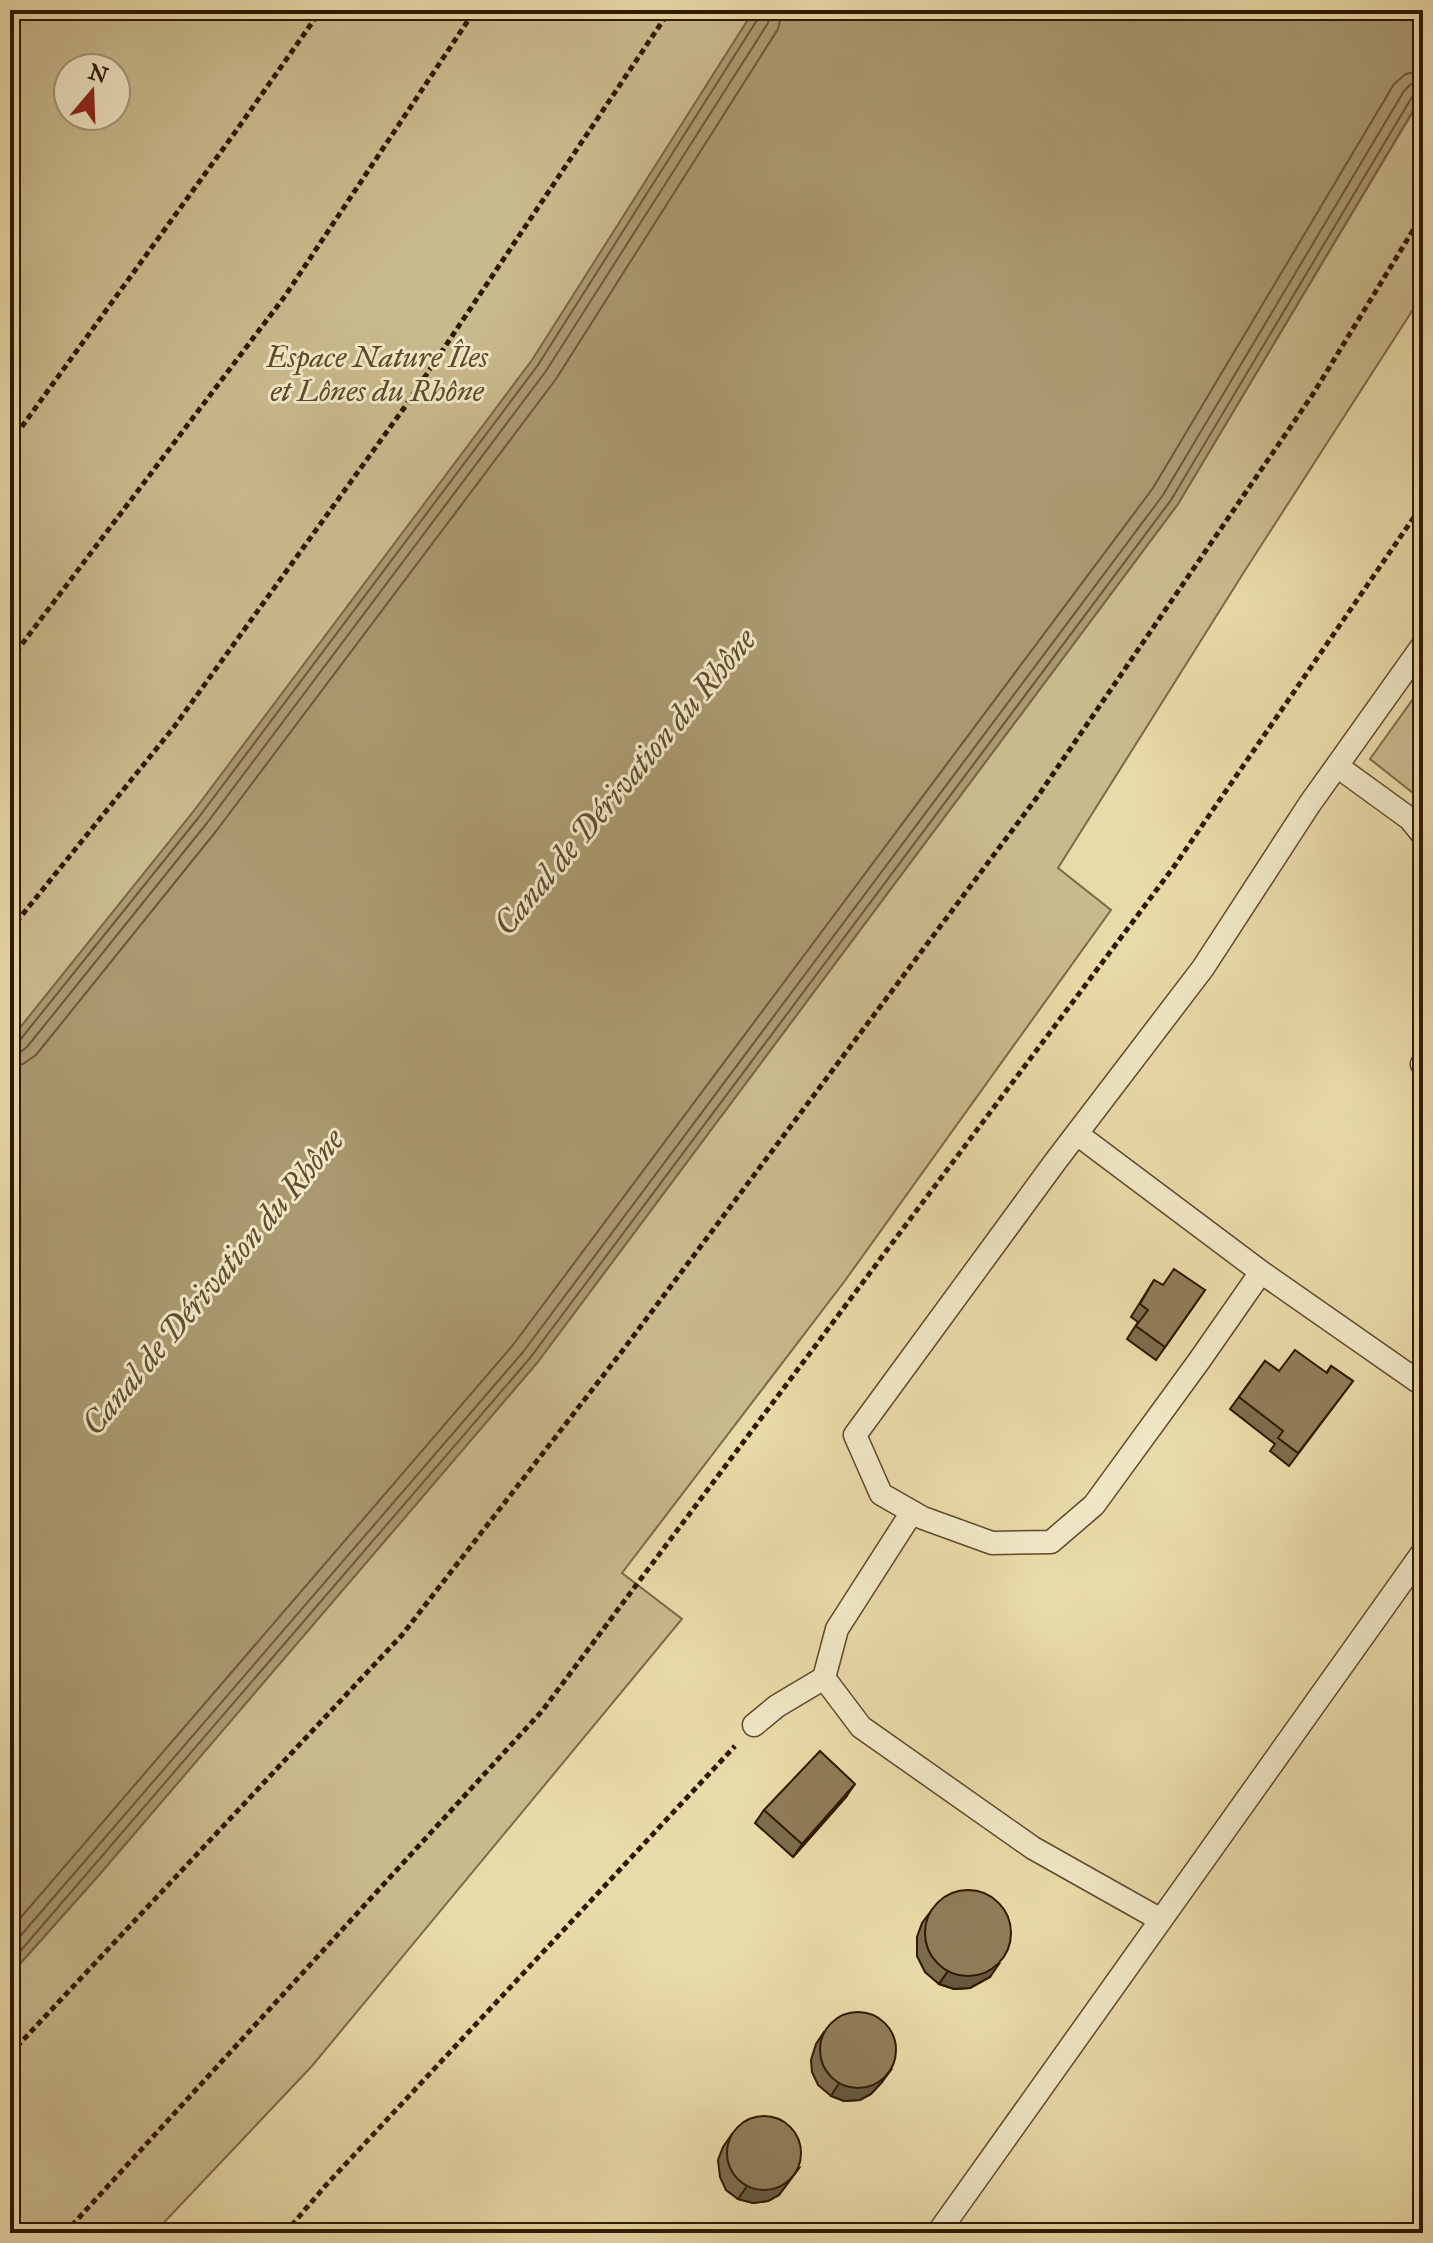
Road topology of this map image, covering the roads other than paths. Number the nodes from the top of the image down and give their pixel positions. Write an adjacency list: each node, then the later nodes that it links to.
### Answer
1 (1423, 645): 2 (lane)
2 (1337, 766): 3 (lane); 4 (lane)
3 (1423, 835)
4 (1077, 1134): 5 (lane); 7 (lane)
5 (1261, 1272): 6 (lane); 7 (lane)
6 (1423, 1385)
7 (912, 1512): 9 (lane)
8 (1423, 1552): 11 (lane)
9 (824, 1678): 10 (lane); 11 (lane)
10 (754, 1725)
11 (1161, 1920): 12 (lane)
12 (938, 2233)

